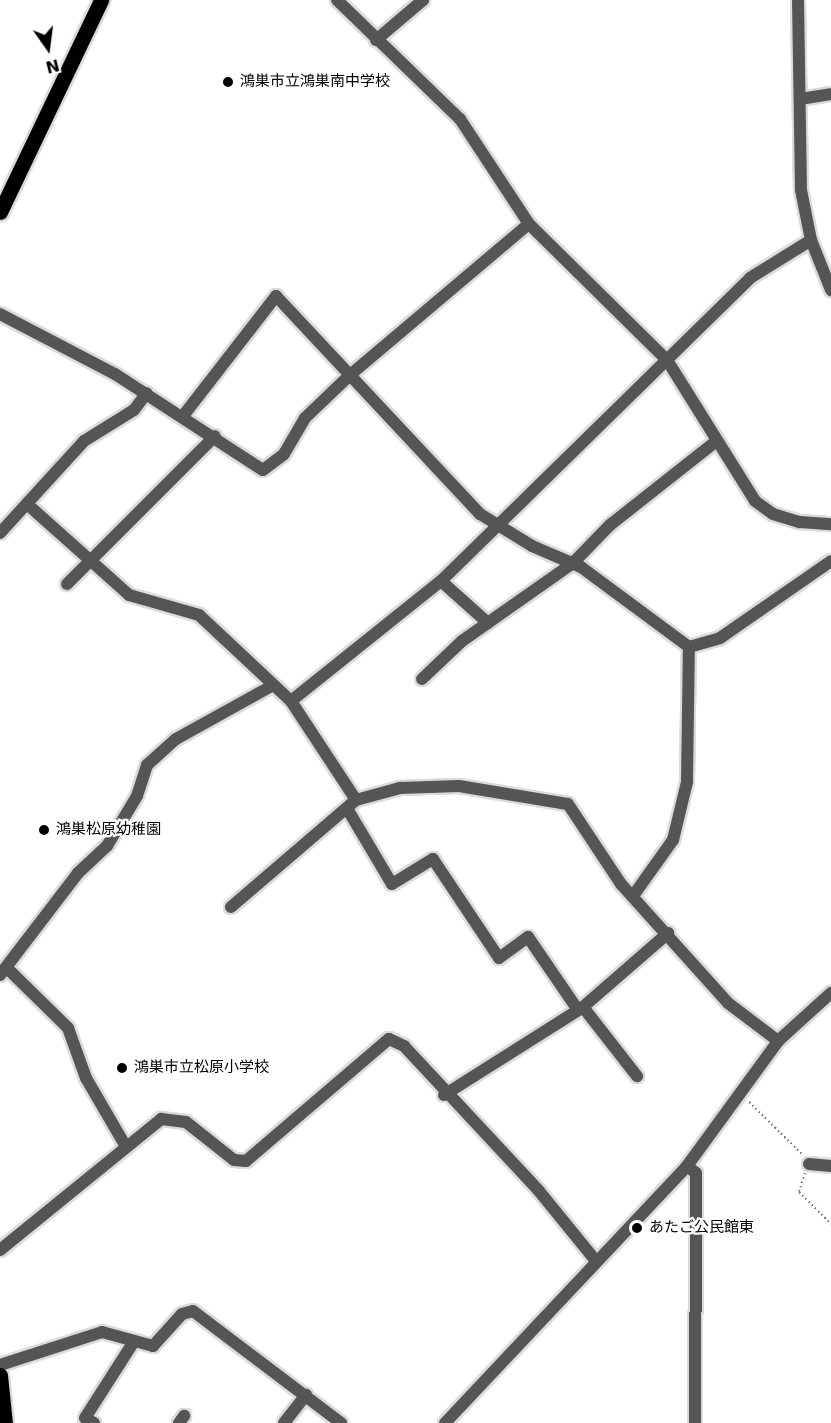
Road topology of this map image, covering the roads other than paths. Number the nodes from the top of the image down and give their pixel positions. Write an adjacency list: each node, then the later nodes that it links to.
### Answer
1 (101, 0): 8 (main road)
2 (337, 0): 5 (street)
3 (423, 0): 5 (street)
4 (798, 0): 7 (street)
5 (376, 40): 9 (street)
6 (831, 94): 7 (street)
7 (800, 99): 10 (street)
8 (0, 212)
9 (530, 224): 13 (street); 14 (street)
10 (811, 240): 11 (street); 13 (street)
11 (831, 290)
12 (0, 314): 15 (street)
13 (667, 360): 18 (street); 20 (street)
14 (350, 375): 16 (street); 17 (street); 20 (street)
15 (147, 393): 16 (street); 19 (street)
16 (183, 416): 17 (street)
17 (215, 436): 23 (street)
18 (715, 442): 21 (street); 25 (street)
19 (27, 504): 22 (street); 23 (street)
20 (497, 524): 25 (street); 26 (street)
21 (831, 524)
22 (0, 533)
23 (93, 561): 27 (street); 31 (street)
24 (831, 561): 29 (street)
25 (573, 563): 28 (street); 29 (street)
26 (441, 581): 28 (street); 32 (street)
27 (67, 584)
28 (488, 623): 30 (street)
29 (689, 646): 35 (street)
30 (422, 679)
31 (270, 687): 32 (street); 38 (street)
32 (291, 701): 33 (street)
33 (356, 800): 34 (street); 35 (street)
34 (348, 810): 36 (street); 40 (street)
35 (633, 896): 37 (street)
36 (231, 907)
37 (668, 933): 40 (street); 41 (street)
38 (4, 971): 44 (street)
39 (831, 993): 41 (street)
40 (580, 1008): 42 (street); 43 (street)
41 (778, 1041): 46 (street)
42 (637, 1076)
43 (444, 1095): 44 (street); 49 (street)
44 (125, 1145): 48 (street)
45 (808, 1164): 47 (street)
46 (687, 1166): 49 (street); 59 (street)
47 (831, 1166)
48 (0, 1250)
49 (595, 1260): 58 (street)
50 (133, 1343): 51 (street); 53 (street); 55 (street)
51 (0, 1365)
52 (0, 1375): 54 (main road)
53 (306, 1395): 56 (street); 57 (street)
54 (5, 1423)
55 (94, 1423)
56 (284, 1423)
57 (341, 1423)
58 (445, 1423)
59 (694, 1423)

